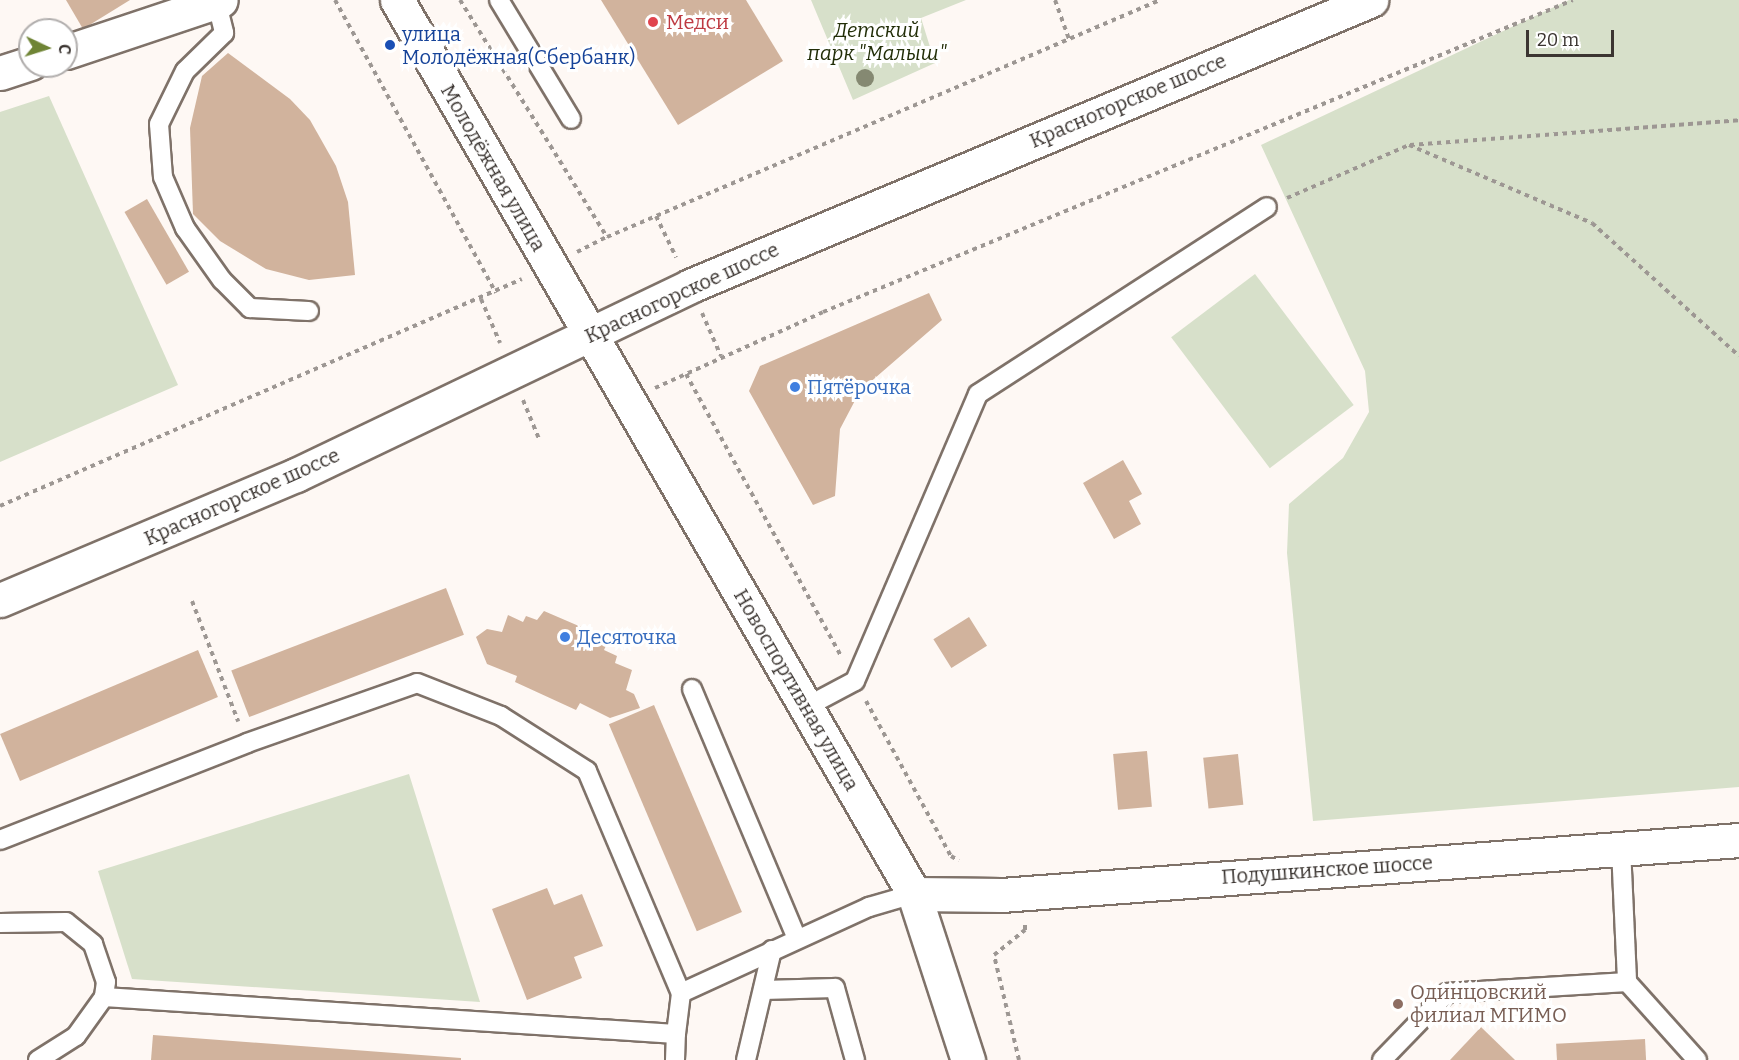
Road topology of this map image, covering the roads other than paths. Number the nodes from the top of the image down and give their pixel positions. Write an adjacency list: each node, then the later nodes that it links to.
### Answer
1 (218, 0): 5 (main road); 10 (lane)
2 (397, 0): 11 (main road, Молодёжная улица)
3 (499, 0): 8 (lane)
4 (1371, 0): 11 (main road, Красногорское шоссе)
5 (78, 47)
6 (18, 67): 7 (main road)
7 (0, 74)
8 (571, 119)
9 (1267, 207): 14 (lane)
10 (309, 311)
11 (590, 335): 12 (main road, Красногорское шоссе); 14 (main road, Новоспортивная улица)
12 (0, 600)
13 (692, 689): 20 (lane)
14 (806, 707): 18 (main road, Новоспортивная улица)
15 (0, 840): 24 (lane)
16 (1739, 840): 17 (main road, Подушкинское шоссе)
17 (1621, 848): 18 (main road, Подушкинское шоссе); 22 (lane)
18 (914, 894): 20 (lane); 31 (main road, Новоспортивная улица)
19 (0, 923): 25 (lane)
20 (797, 939): 21 (lane)
21 (772, 950): 23 (lane); 24 (lane)
22 (1627, 982): 32 (lane); 33 (lane)
23 (763, 990): 29 (lane); 30 (lane)
24 (681, 993): 26 (lane)
25 (104, 997): 26 (lane); 27 (lane)
26 (676, 1034): 28 (lane)
27 (38, 1060)
28 (675, 1060)
29 (746, 1060)
30 (855, 1060)
31 (968, 1060)
32 (1382, 1060)
33 (1697, 1060)

